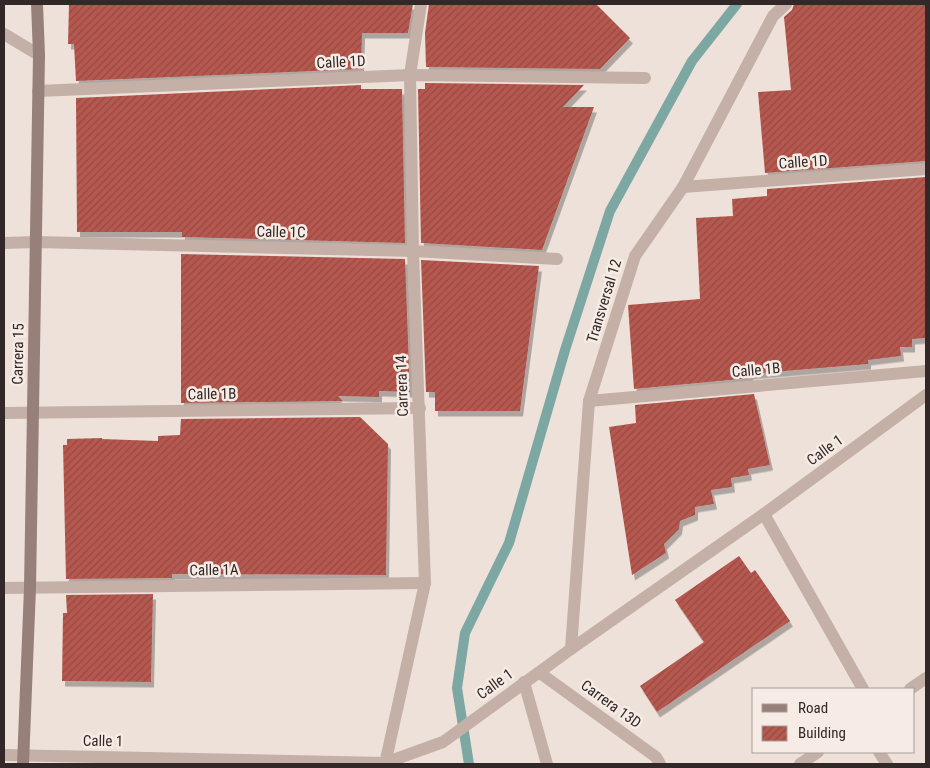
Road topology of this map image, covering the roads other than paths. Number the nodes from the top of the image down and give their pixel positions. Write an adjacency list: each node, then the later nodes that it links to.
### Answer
1 (37, 4): 5 (main road, Carrera 15)
2 (421, 4): 6 (street, Carrera 14)
3 (786, 4): 10 (street, Transversal 12)
4 (4, 34): 5 (street)
5 (39, 55): 8 (main road, Carrera 15)
6 (410, 75): 7 (street, Calle 1D); 8 (street, Calle 1D); 13 (street, Carrera 14)
7 (645, 78)
8 (38, 91): 11 (main road, Carrera 15)
9 (926, 169): 10 (street, Calle 1D)
10 (683, 187): 17 (street, Transversal 12)
11 (36, 242): 12 (street, Calle 1C); 13 (street, Calle 1C); 20 (main road, Carrera 15)
12 (4, 243)
13 (413, 251): 14 (street, Calle 1C); 18 (street, Carrera 14)
14 (557, 259)
15 (926, 371): 17 (street, Calle 1B)
16 (925, 398): 21 (street, Calle 1)
17 (589, 402): 25 (street, Transversal 12)
18 (420, 408): 20 (street, Calle 1B); 22 (street, Carrera 14)
19 (4, 413): 20 (street, Calle 1B)
20 (33, 413): 24 (main road, Carrera 15)
21 (764, 514): 25 (street, Calle 1); 29 (street)
22 (425, 583): 24 (street, Calle 1A); 35 (street, Carrera 14)
23 (4, 588): 24 (street, Calle 1A)
24 (30, 588): 34 (main road, Carrera 15)
25 (571, 649): 26 (street, Calle 1)
26 (540, 673): 28 (street, Calle 1); 37 (street, Carrera 13D)
27 (926, 678): 30 (street)
28 (524, 682): 35 (street, Calle 1); 36 (street)
29 (862, 688)
30 (911, 688)
31 (816, 753): 38 (street)
32 (880, 753): 39 (street)
33 (4, 755): 34 (street, Calle 1)
34 (23, 760): 35 (street, Calle 1)
35 (385, 764)
36 (547, 764)
37 (660, 764)
38 (800, 764)
39 (887, 764)

